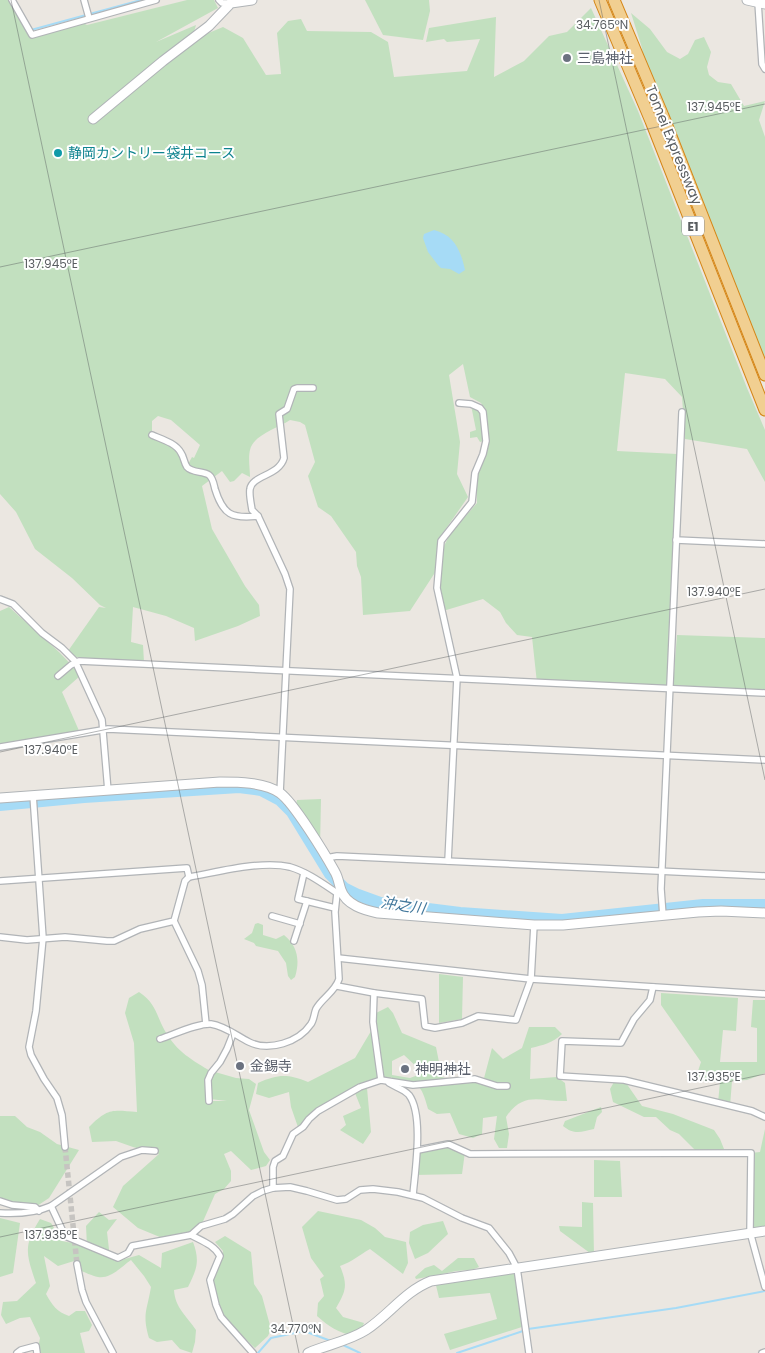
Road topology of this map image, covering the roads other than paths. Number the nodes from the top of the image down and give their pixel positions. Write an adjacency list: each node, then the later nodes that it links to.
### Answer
1 (12, 0): 11 (street)
2 (84, 0): 11 (street)
3 (156, 0): 11 (street)
4 (219, 0): 9 (street)
5 (252, 0): 9 (street)
6 (600, 0): 17 (highway, Tomei Expressway / E1)
7 (614, 0): 14 (highway, Tomei Expressway / E1)
8 (747, 0): 10 (street)
9 (232, 3): 13 (street)
10 (761, 3): 12 (street)
11 (88, 15)
12 (765, 69)
13 (93, 119)
14 (765, 375)
15 (314, 388): 20 (street)
16 (459, 403): 27 (street)
17 (765, 410)
18 (682, 412): 21 (street)
19 (152, 435): 20 (street)
20 (258, 516): 25 (street)
21 (676, 540): 22 (street); 28 (street)
22 (765, 544)
23 (0, 598): 24 (street)
24 (76, 663): 25 (street); 26 (street); 30 (street)
25 (287, 670): 27 (street); 31 (street)
26 (58, 676)
27 (457, 678): 28 (street); 32 (street)
28 (670, 689): 29 (street); 34 (street)
29 (765, 693)
30 (103, 729): 31 (street); 33 (street); 36 (street)
31 (284, 737): 32 (street); 37 (street)
32 (454, 746): 34 (street); 41 (street)
33 (0, 747)
34 (668, 755): 35 (street); 42 (street)
35 (765, 760)
36 (108, 791): 37 (street); 38 (street)
37 (280, 793): 40 (street)
38 (33, 795): 39 (street); 46 (street)
39 (0, 798)
40 (326, 858): 41 (street); 48 (street)
41 (448, 861): 42 (street)
42 (662, 871): 44 (street); 53 (street)
43 (304, 873): 45 (street); 48 (street); 49 (street)
44 (765, 876)
45 (189, 877): 46 (street); 54 (street)
46 (39, 879): 47 (street); 58 (street)
47 (0, 881)
48 (339, 893): 50 (street); 56 (street)
49 (307, 901): 50 (street); 55 (street)
50 (335, 908): 60 (street)
51 (765, 913): 53 (street)
52 (272, 916): 55 (street)
53 (663, 916): 56 (street)
54 (174, 921): 58 (street); 66 (street)
55 (300, 924): 59 (street)
56 (534, 925): 61 (street)
57 (0, 937): 58 (street)
58 (43, 938): 73 (street)
59 (294, 941)
60 (338, 958): 61 (street); 62 (street)
61 (532, 979): 63 (street); 64 (street)
62 (337, 986): 64 (street); 67 (street)
63 (652, 987): 65 (street); 72 (street)
64 (374, 993): 69 (street)
65 (765, 994)
66 (206, 1024): 67 (street); 68 (street)
67 (233, 1034): 71 (street)
68 (160, 1039)
69 (384, 1081): 70 (street); 74 (street); 76 (street)
70 (507, 1086)
71 (209, 1101)
72 (765, 1117)
73 (65, 1147)
74 (418, 1150): 77 (street); 83 (street)
75 (155, 1151): 79 (street)
76 (273, 1188): 77 (street); 84 (street)
77 (413, 1195): 86 (street)
78 (0, 1201): 80 (street)
79 (51, 1206): 80 (street); 84 (street)
80 (39, 1211): 81 (street)
81 (0, 1213)
82 (765, 1231): 83 (street)
83 (750, 1232): 86 (street); 87 (street)
84 (191, 1235): 92 (street)
85 (77, 1264): 91 (street)
86 (517, 1268): 88 (street); 93 (street)
87 (765, 1287)
88 (312, 1352)
89 (17, 1353): 90 (street)
90 (37, 1353)
91 (113, 1353)
92 (253, 1353)
93 (529, 1353)

